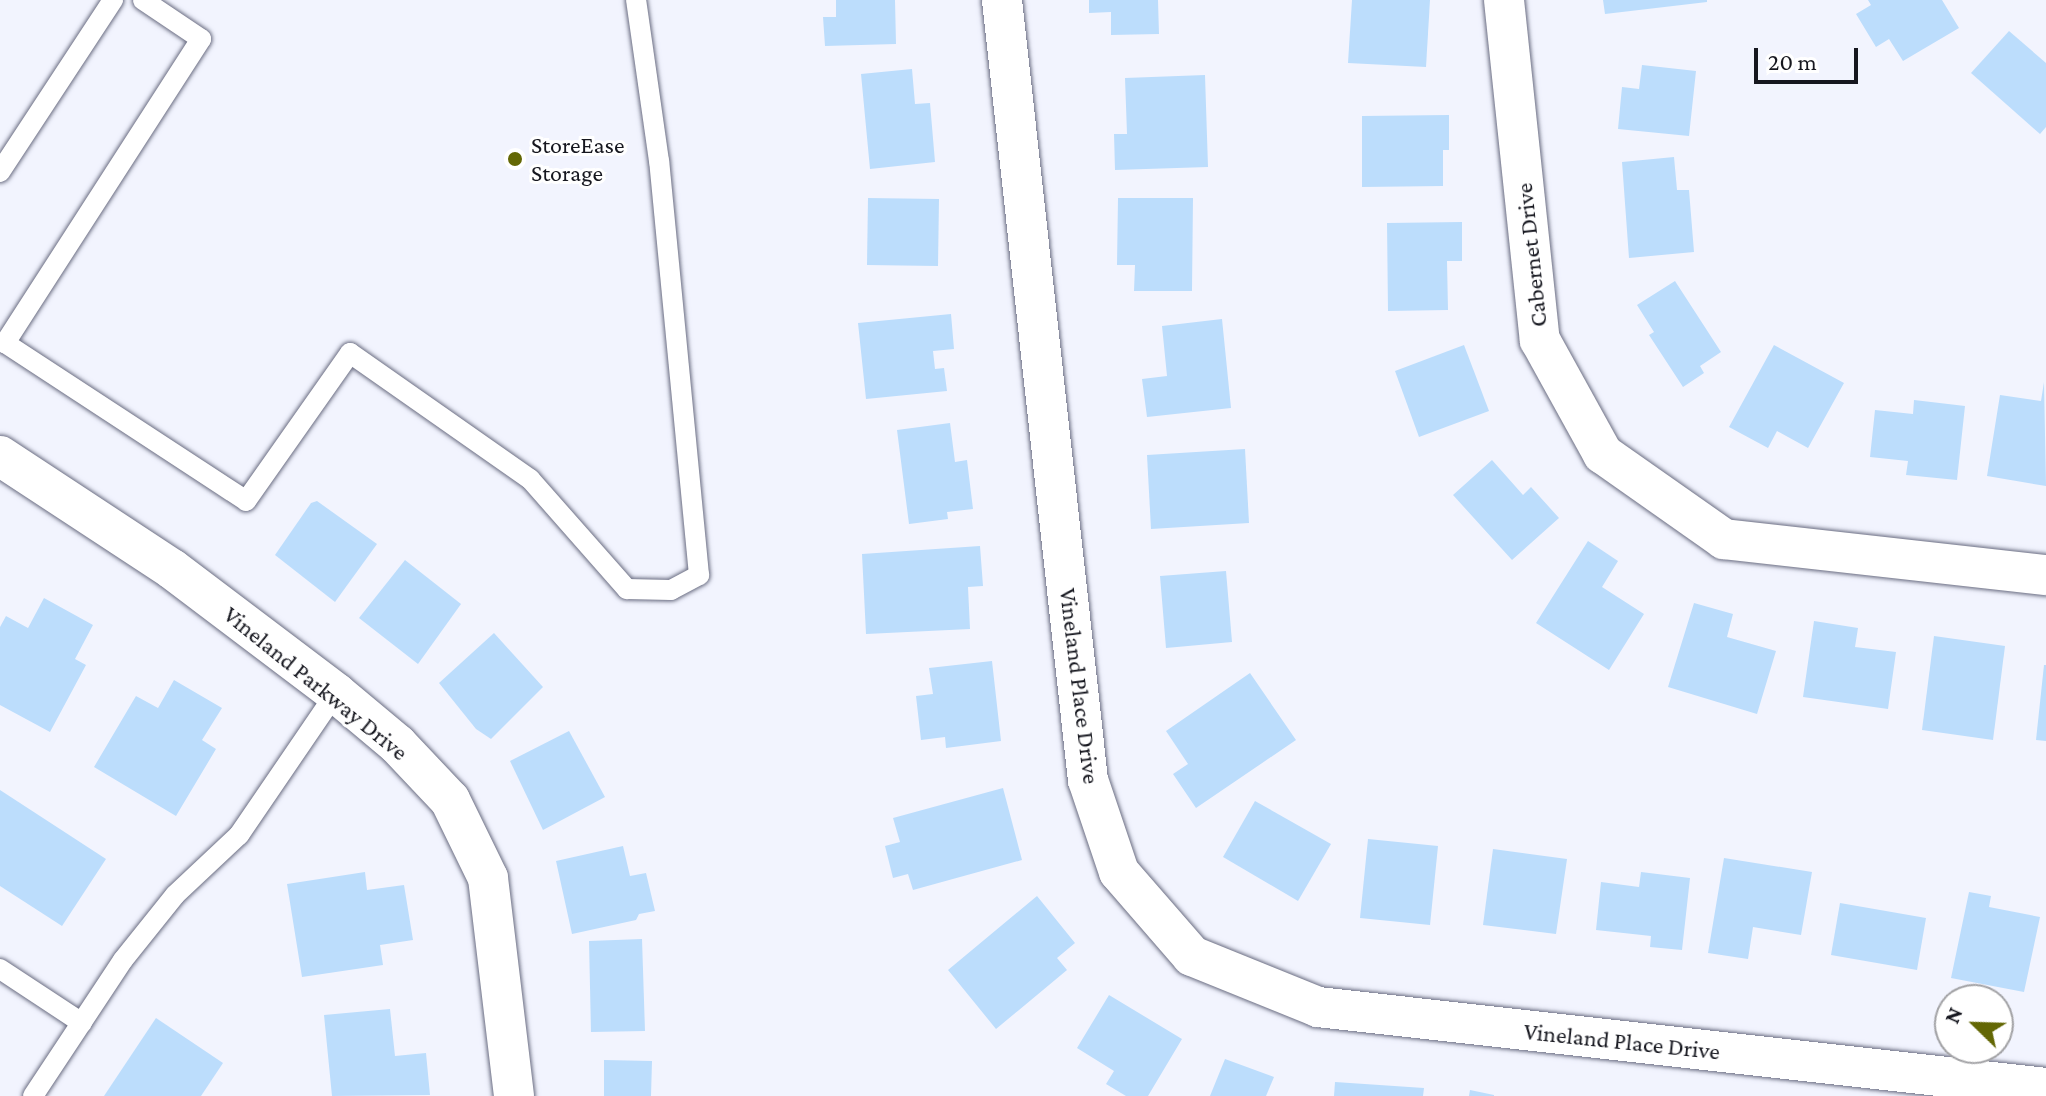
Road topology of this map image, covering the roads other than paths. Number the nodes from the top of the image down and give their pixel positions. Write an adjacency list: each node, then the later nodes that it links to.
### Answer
1 (113, 0): 6 (lane)
2 (143, 0): 3 (lane)
3 (636, 0)
4 (1002, 0): 12 (street, Vineland Place Drive)
5 (1504, 0): 8 (street, Cabernet Drive)
6 (0, 172)
7 (0, 456): 9 (street, Vineland Parkway Drive)
8 (2046, 575)
9 (336, 693): 11 (lane); 14 (street, Vineland Parkway Drive)
10 (0, 969): 11 (lane)
11 (82, 1023): 13 (lane)
12 (2046, 1088)
13 (33, 1096)
14 (514, 1096)

